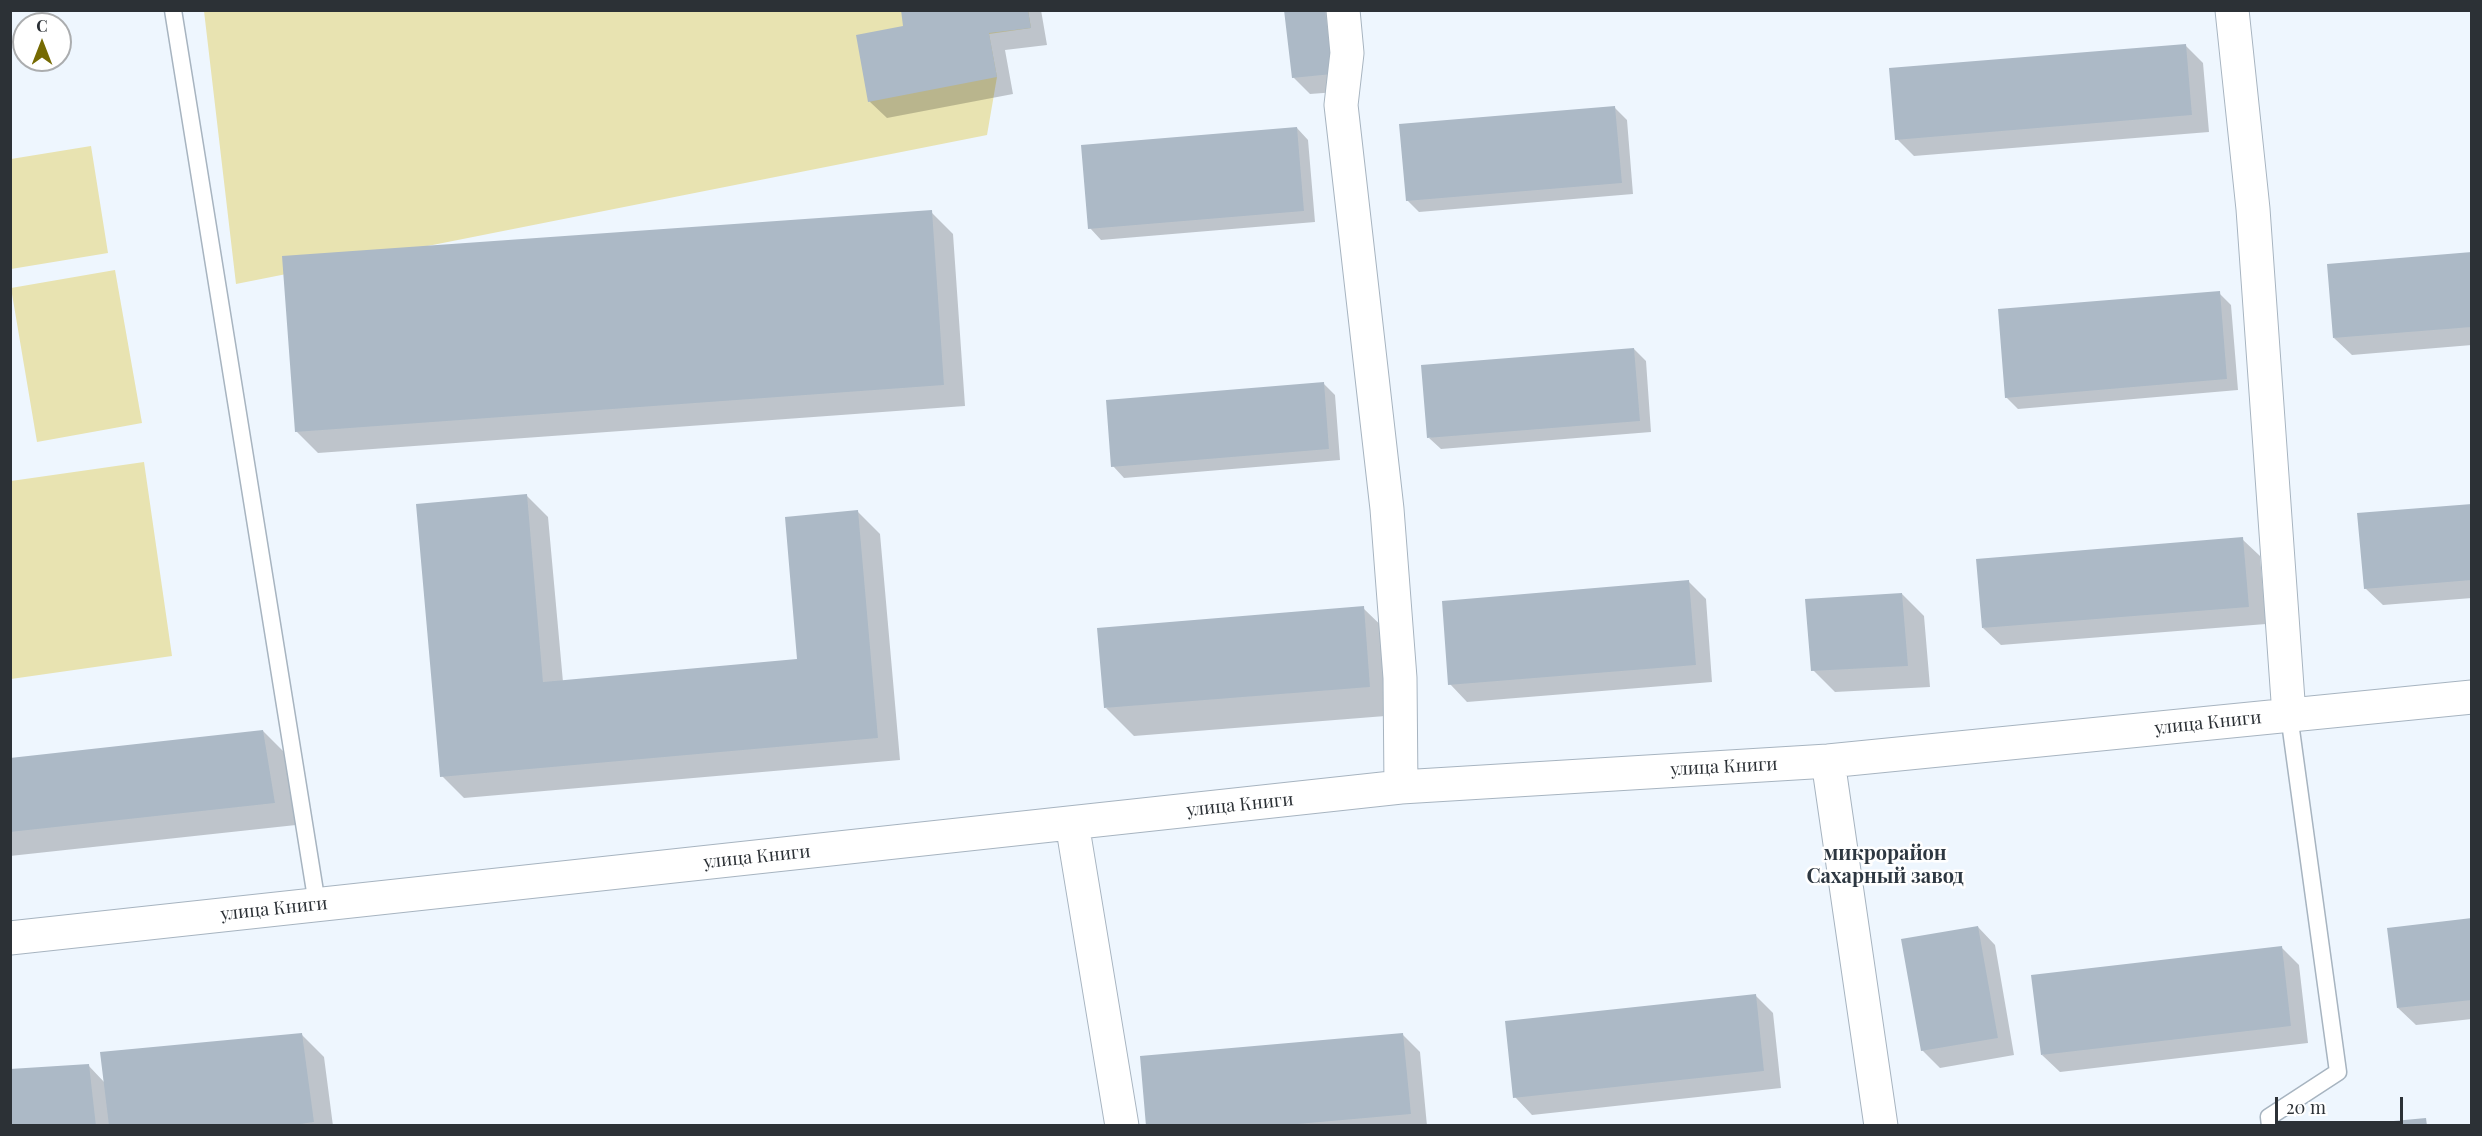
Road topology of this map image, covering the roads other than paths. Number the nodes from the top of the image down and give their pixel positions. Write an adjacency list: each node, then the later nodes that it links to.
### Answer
1 (173, 10): 9 (lane)
2 (1343, 10): 7 (street)
3 (2232, 10): 5 (street)
4 (2472, 697): 5 (street, улица Книги)
5 (2289, 715): 6 (street, улица Книги); 13 (lane)
6 (1828, 761): 7 (street, улица Книги); 12 (street)
7 (1401, 787): 8 (street, улица Книги)
8 (1072, 823): 9 (street, улица Книги); 11 (street)
9 (317, 904): 10 (street, улица Книги)
10 (10, 938)
11 (1122, 1125)
12 (1881, 1125)
13 (2270, 1125)

